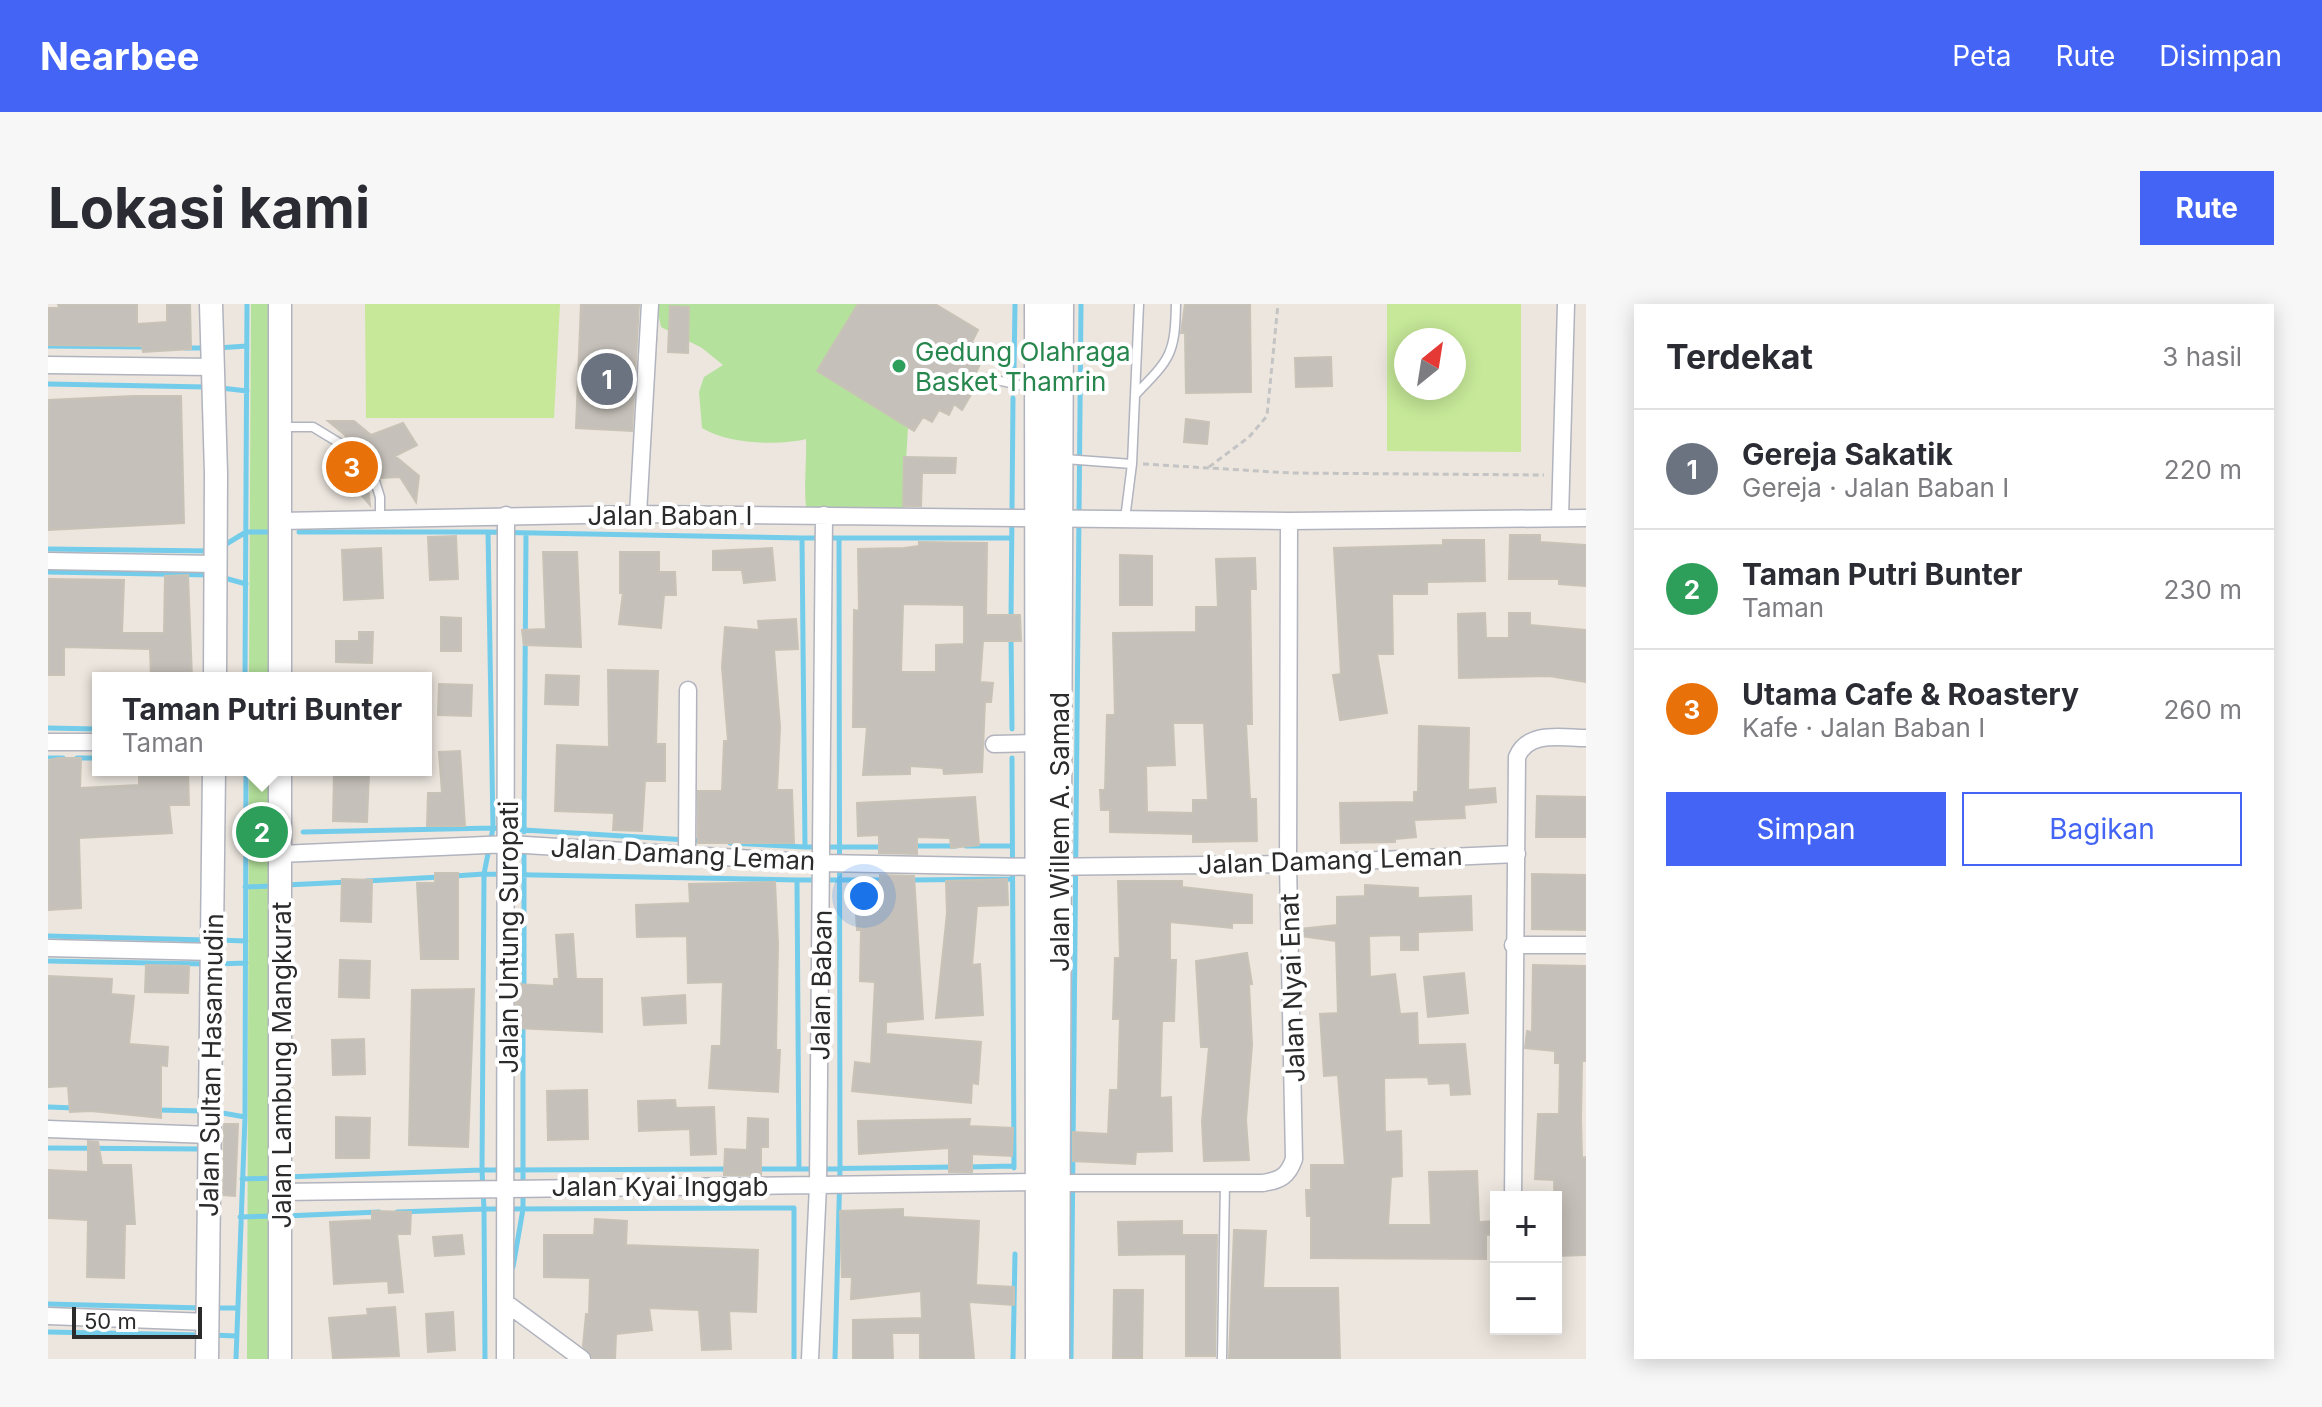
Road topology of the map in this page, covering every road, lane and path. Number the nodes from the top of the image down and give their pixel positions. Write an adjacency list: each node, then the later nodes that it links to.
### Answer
1 (211, 304): 11 (street)
2 (280, 304): 15 (street)
3 (650, 304): 22 (street)
4 (1037, 304): 13 (main road, Jalan Willem A. Samad)
5 (1061, 304): 17 (main road, Jalan Willem A. Samad)
6 (1139, 304): 14 (lane)
7 (1176, 304): 14 (lane)
8 (1278, 304): 19 (path)
9 (1566, 304): 20 (street)
10 (48, 365): 11 (street)
11 (212, 367): 34 (street)
12 (987, 378): 13 (lane)
13 (1037, 389): 29 (main road, Jalan Willem A. Samad)
14 (1135, 395): 18 (lane)
15 (280, 427): 16 (lane); 31 (street)
16 (341, 444)
17 (1060, 458): 18 (lane); 28 (main road, Jalan Willem A. Samad)
18 (1132, 464): 19 (path); 30 (lane)
19 (1209, 467): 20 (path)
20 (1560, 476): 26 (street)
21 (374, 478): 25 (lane)
22 (638, 514): 23 (street, Jalan Baban I); 24 (street, Jalan Baban I)
23 (506, 515): 25 (street, Jalan Baban I); 45 (street, Jalan Untung Suropati)
24 (824, 515): 29 (street, Jalan Baban I); 46 (street, Jalan Baban)
25 (380, 518): 31 (street, Jalan Baban I)
26 (1560, 518): 27 (street); 32 (street)
27 (1586, 518)
28 (1061, 519): 29 (street, Jalan Baban I); 30 (street); 51 (main road, Jalan Willem A. Samad)
29 (1036, 520): 41 (main road, Jalan Willem A. Samad)
30 (1125, 520): 32 (street)
31 (280, 521): 36 (street)
32 (1289, 521): 50 (street, Jalan Nyai Enat)
33 (48, 561): 34 (street)
34 (215, 564): 35 (street)
35 (215, 672)
36 (280, 672)
37 (688, 690): 49 (street)
38 (1586, 738): 48 (street)
39 (48, 742): 40 (street)
40 (92, 742)
41 (1036, 743): 42 (street); 51 (main road, Jalan Willem A. Samad)
42 (994, 744)
43 (214, 776): 55 (street, Jalan Sultan Hasannudin)
44 (280, 776): 47 (street, Jalan Lambung Mangkurat)
45 (509, 844): 47 (street, Jalan Damang Leman); 49 (street, Jalan Damang Leman); 61 (street, Jalan Untung Suropati)
46 (823, 852): 49 (street, Jalan Damang Leman); 51 (street, Jalan Damang Leman); 60 (street, Jalan Baban)
47 (280, 854): 63 (street, Jalan Lambung Mangkurat)
48 (1517, 854): 50 (street, Jalan Damang Leman); 52 (street)
49 (687, 856)
50 (1288, 864): 51 (street, Jalan Damang Leman); 58 (street, Jalan Nyai Enat)
51 (1047, 866): 59 (main road, Jalan Willem A. Samad)
52 (1513, 945): 53 (street); 62 (street)
53 (1586, 945)
54 (48, 948): 55 (street)
55 (214, 952): 57 (street, Jalan Sultan Hasannudin)
56 (48, 1129): 57 (street)
57 (210, 1135): 66 (street, Jalan Sultan Hasannudin)
58 (1225, 1181): 59 (street, Jalan Nyai Enat); 74 (lane)
59 (1049, 1183): 60 (street, Jalan Kyai Inggab); 72 (main road, Jalan Willem A. Samad); 73 (main road, Jalan Willem A. Samad)
60 (818, 1185): 61 (street, Jalan Kyai Inggab); 71 (street, Jalan Baban)
61 (507, 1187): 63 (street, Jalan Kyai Inggab); 64 (street, Jalan Untung Suropati)
62 (1513, 1191)
63 (281, 1192): 68 (street, Jalan Lambung Mangkurat)
64 (506, 1303): 69 (street, Jalan Untung Suropati); 70 (street)
65 (48, 1316): 66 (street)
66 (208, 1322): 67 (street, Jalan Sultan Hasannudin)
67 (207, 1359)
68 (280, 1359)
69 (505, 1359)
70 (582, 1359)
71 (810, 1359)
72 (1038, 1359)
73 (1057, 1359)
74 (1222, 1359)

